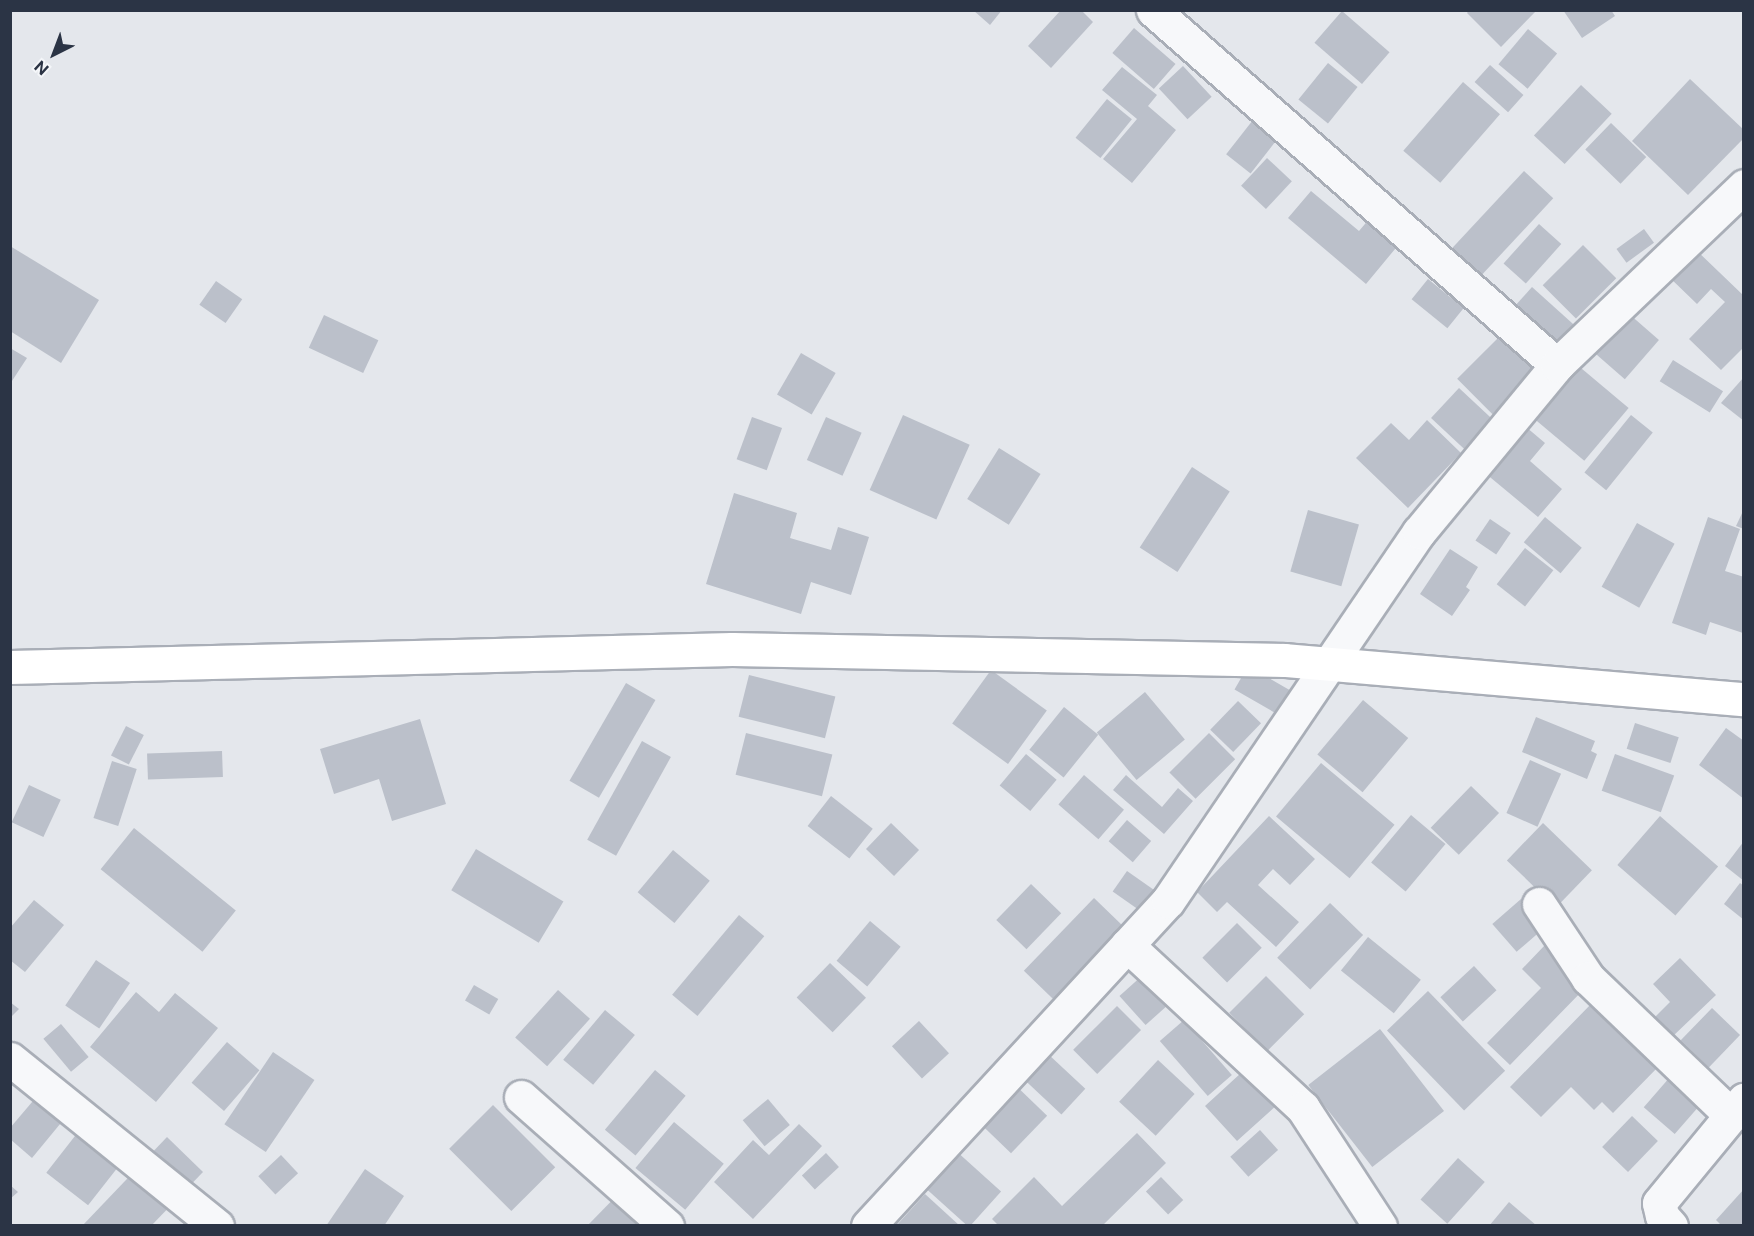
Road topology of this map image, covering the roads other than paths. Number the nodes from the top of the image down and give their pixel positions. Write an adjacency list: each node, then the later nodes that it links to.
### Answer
1 (1153, 10): 3 (street)
2 (1743, 186): 3 (street)
3 (1557, 366): 4 (street)
4 (1331, 665): 5 (main road); 6 (main road); 8 (street)
5 (10, 667)
6 (1743, 699)
7 (1539, 904): 11 (street)
8 (1127, 945): 14 (street); 15 (street)
9 (10, 1059): 12 (street)
10 (521, 1097): 13 (street)
11 (1737, 1107): 16 (street)
12 (217, 1226)
13 (667, 1226)
14 (868, 1226)
15 (1380, 1226)
16 (1671, 1226)

